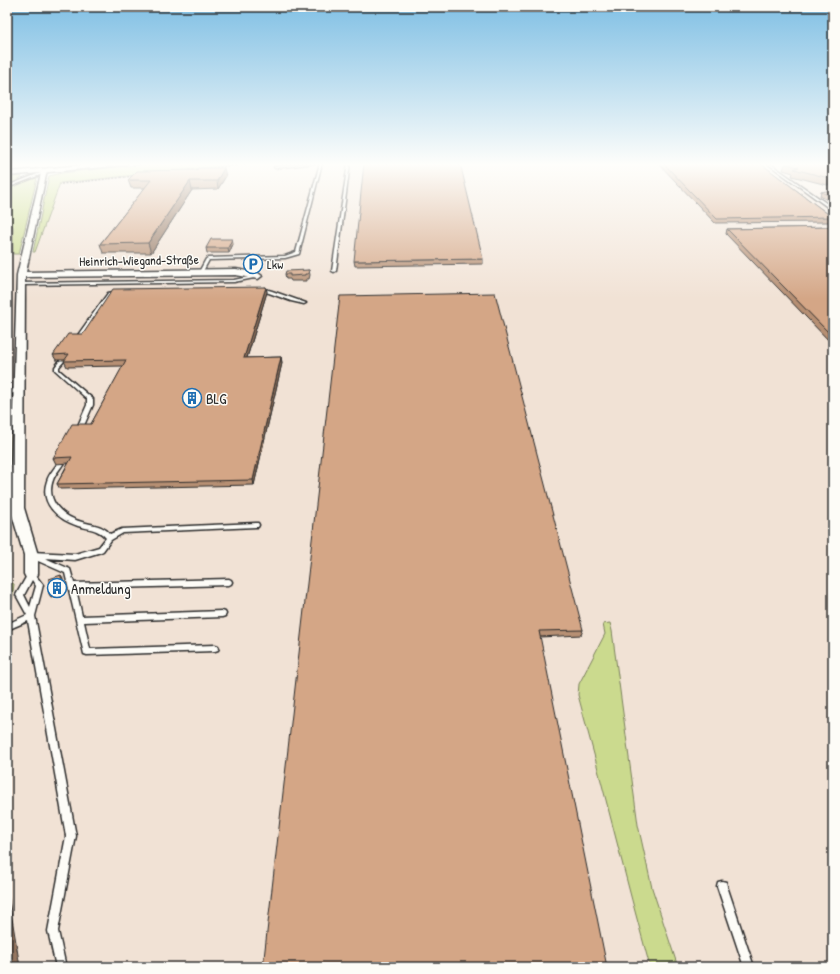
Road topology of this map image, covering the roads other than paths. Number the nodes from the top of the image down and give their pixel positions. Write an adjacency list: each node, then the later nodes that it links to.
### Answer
1 (36, 208): 7 (street)
2 (309, 208): 5 (lane)
3 (342, 208): 4 (lane)
4 (334, 271)
5 (201, 272): 6 (street, Heinrich-Wiegand-Straße); 7 (street, Heinrich-Wiegand-Straße)
6 (258, 276): 7 (lane)
7 (21, 280): 13 (street)
8 (256, 290): 10 (lane)
9 (121, 292): 11 (lane)
10 (304, 303)
11 (77, 339)
12 (62, 360): 15 (lane)
13 (18, 390): 14 (lane); 19 (street)
14 (7, 393)
15 (79, 430)
16 (60, 464): 18 (lane)
17 (256, 525): 18 (lane)
18 (109, 538): 19 (lane)
19 (31, 555): 20 (street); 22 (lane)
20 (31, 574): 24 (lane); 24 (lane)
21 (229, 582): 22 (lane)
22 (72, 586): 25 (lane)
23 (222, 614): 25 (lane)
24 (31, 616): 26 (lane); 29 (lane)
25 (79, 619): 27 (lane)
26 (7, 627)
27 (214, 648)
28 (722, 886): 30 (lane)
29 (61, 967)
30 (749, 967)

